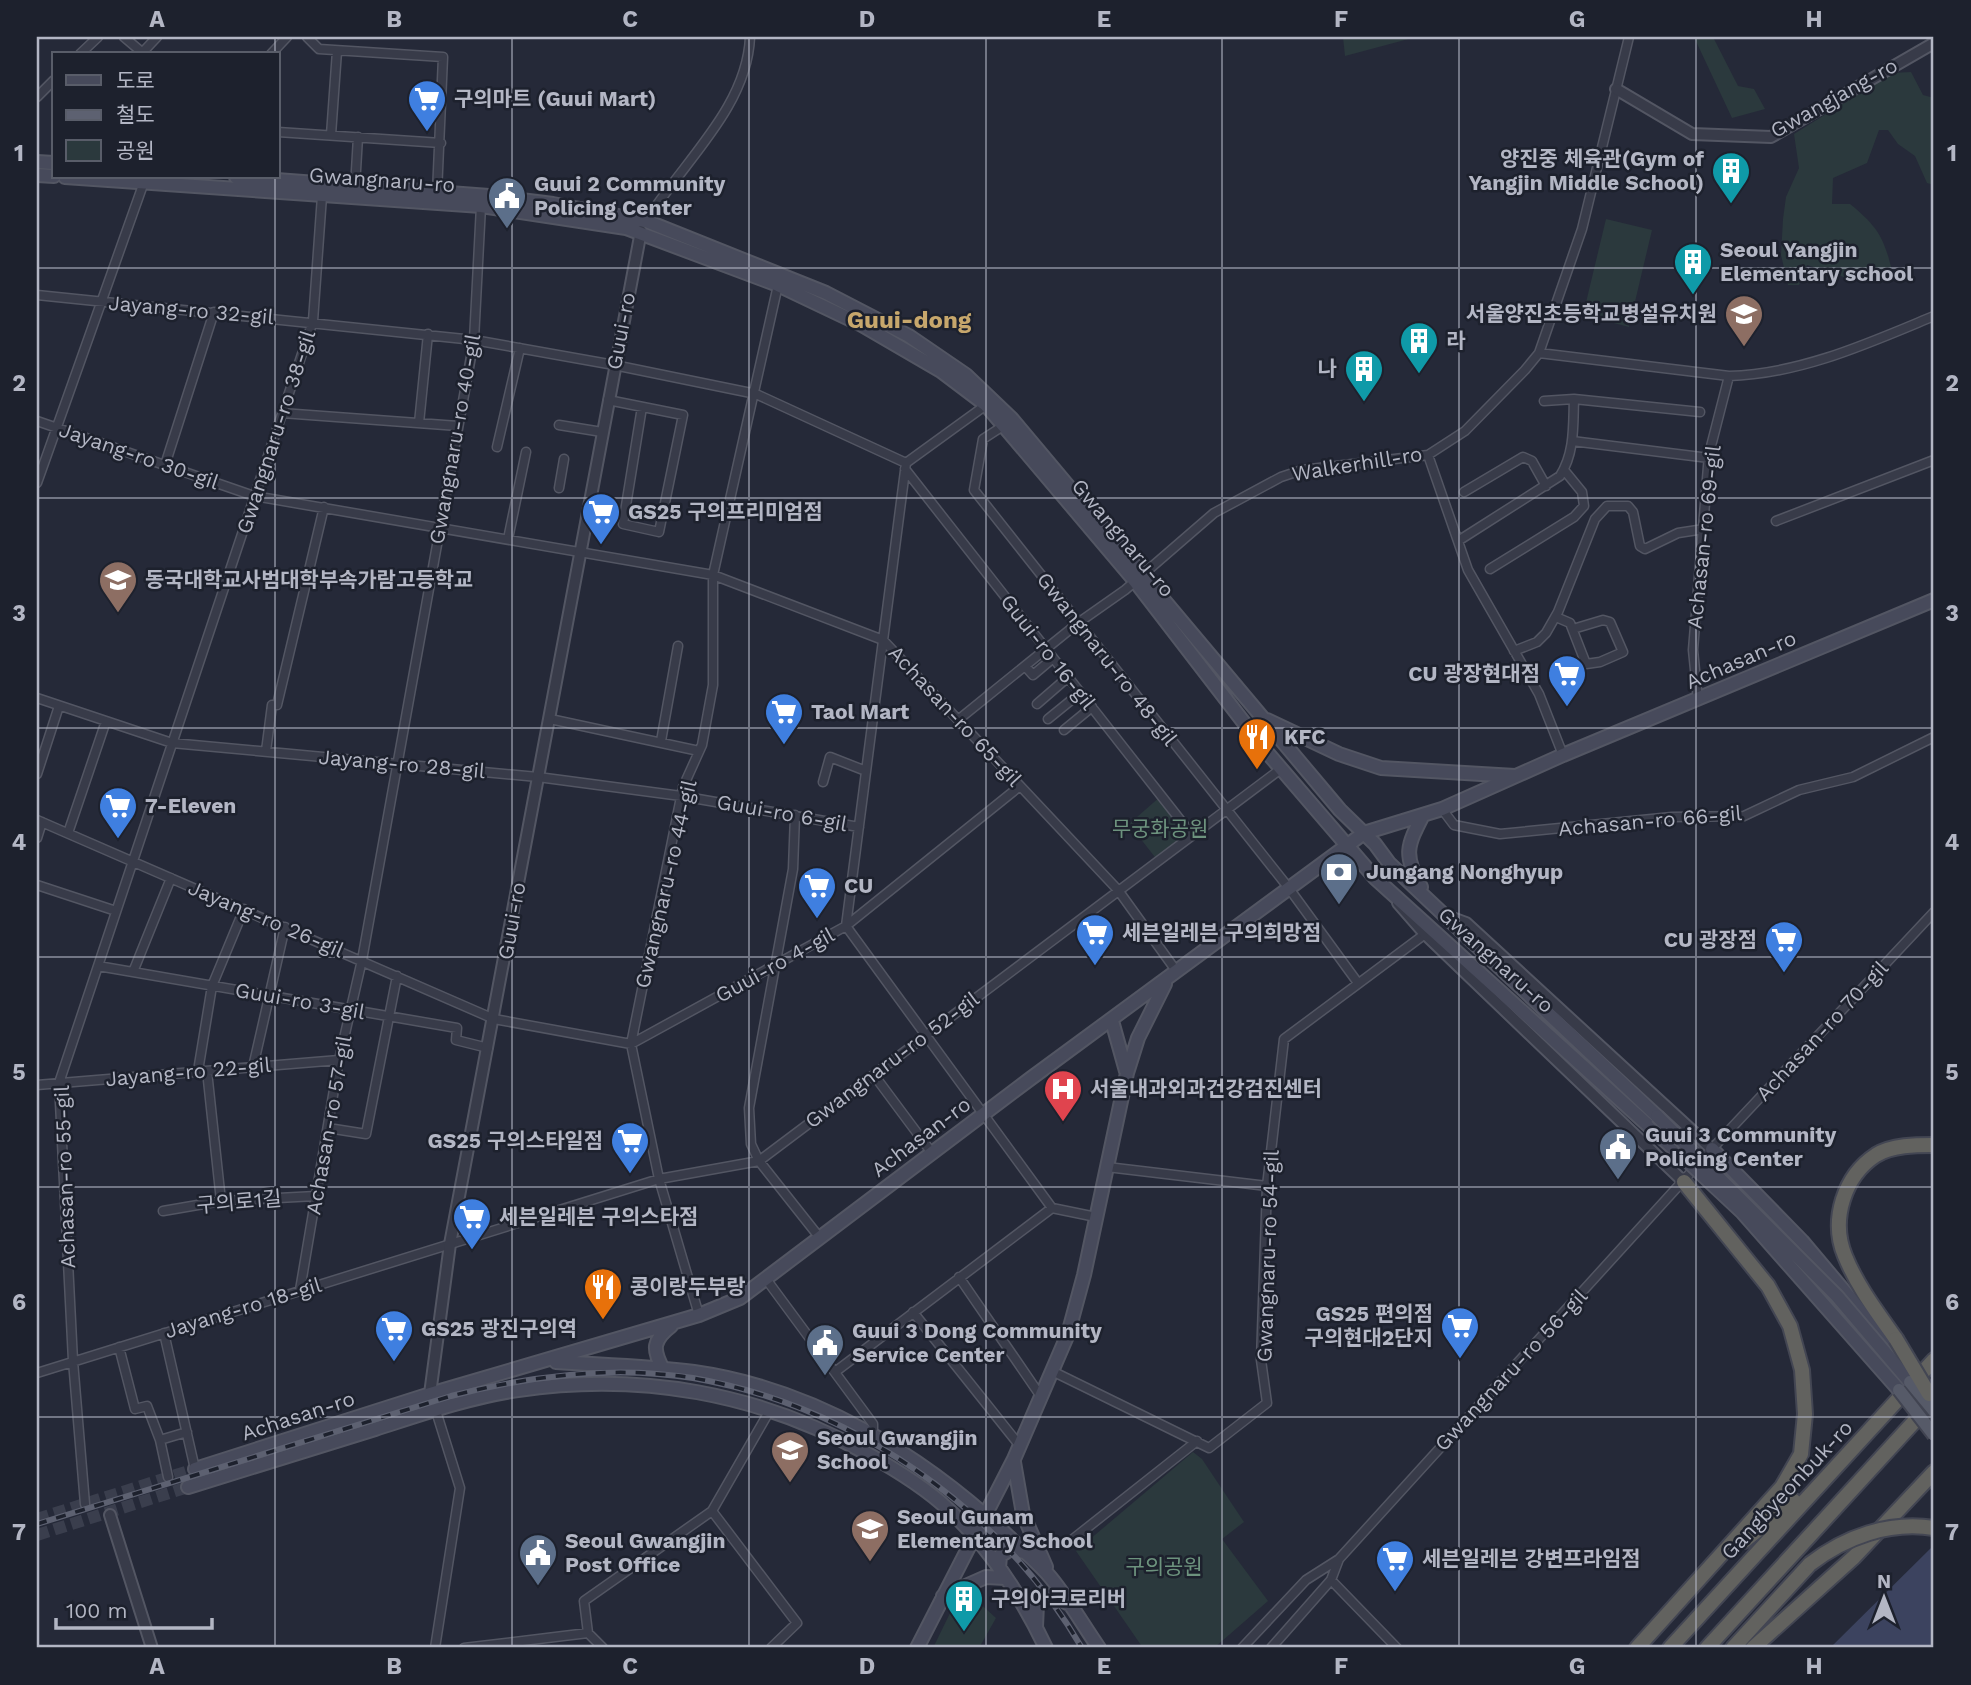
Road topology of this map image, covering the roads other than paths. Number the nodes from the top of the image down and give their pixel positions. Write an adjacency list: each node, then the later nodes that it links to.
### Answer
1 (98, 37): 10 (street)
2 (124, 37): 11 (street)
3 (157, 37): 12 (street)
4 (307, 37): 9 (street)
5 (750, 37): 28 (street)
6 (1629, 37): 15 (street, Walkerhill-ro)
7 (284, 38): 13 (street)
8 (1934, 43): 15 (street, Gwangjang-ro)
9 (337, 51): 18 (street); 20 (street)
10 (82, 52)
11 (140, 52)
12 (144, 52)
13 (273, 52)
14 (52, 82): 16 (street)
15 (1616, 89): 38 (street, Walkerhill-ro)
16 (37, 97)
17 (280, 132): 18 (street)
18 (331, 135): 19 (street)
19 (358, 137): 20 (street); 24 (street, Gwangnaru-ro)
20 (441, 143): 25 (street)
21 (85, 178): 23 (main road, Gwangnaru-ro)
22 (248, 178): 24 (main road, Gwangnaru-ro)
23 (144, 181): 26 (main road, Gwangnaru-ro); 31 (street)
24 (355, 187): 25 (main road, Gwangnaru-ro)
25 (437, 192): 28 (main road, Gwangnaru-ro)
26 (322, 196): 27 (main road, Gwangnaru-ro); 34 (street, Gwangnaru-ro 38-gil)
27 (481, 206): 28 (main road, Gwangnaru-ro); 36 (street, Gwangnaru-ro 40-gil)
28 (644, 226): 29 (main road, Gwangnaru-ro); 39 (street, Guui-ro); 80 (main road, Gwangnaru-ro)
29 (778, 285): 41 (street, Gwangnaru-ro 44-gil); 45 (main road, Gwangnaru-ro)
30 (37, 295): 31 (street, Jayang-ro 32-gil)
31 (103, 301): 32 (street, Jayang-ro 32-gil); 54 (street)
32 (214, 312): 34 (street, Jayang-ro 32-gil); 63 (street)
33 (1934, 316): 40 (street)
34 (313, 321): 35 (street, Jayang-ro 32-gil); 48 (street, Gwangnaru-ro 38-gil)
35 (428, 334): 36 (street, Jayang-ro 32-gil); 50 (street)
36 (474, 340): 37 (street, Jayang-ro 32-gil); 52 (street, Gwangnaru-ro 40-gil)
37 (520, 348): 39 (street, Jayang-ro 32-gil); 57 (street)
38 (1539, 353): 40 (street); 59 (street, Walkerhill-ro)
39 (614, 365): 41 (street, Guui-ro 16-gil); 43 (street, Guui-ro)
40 (1729, 376): 60 (street, Achasan-ro 69-gil)
41 (756, 394): 64 (street, Guui-ro 16-gil); 79 (street, Gwangnaru-ro 44-gil)
42 (1574, 399): 44 (street); 47 (street); 56 (street)
43 (608, 400): 46 (street); 55 (street, Guui-ro)
44 (1544, 401)
45 (986, 405): 53 (main road, Gwangnaru-ro); 64 (street)
46 (642, 407): 46 (street)
47 (1700, 412)
48 (282, 414): 50 (street); 70 (street, Gwangnaru-ro 38-gil)
49 (37, 421): 54 (street, Jayang-ro 30-gil)
50 (419, 424): 52 (street)
51 (559, 425): 55 (street)
52 (458, 426): 73 (street, Gwangnaru-ro 40-gil)
53 (1003, 426): 80 (main road, Gwangnaru-ro); 83 (street, Gwangnaru-ro 48-gil)
54 (55, 427): 63 (street, Jayang-ro 30-gil); 66 (street)
55 (602, 432): 77 (street, Guui-ro)
56 (1572, 441): 60 (street); 65 (street)
57 (497, 447)
58 (526, 452): 75 (street)
59 (1428, 455): 76 (street); 80 (street, Walkerhill-ro)
60 (1709, 458): 74 (street, Achasan-ro 69-gil)
61 (564, 459): 68 (street)
62 (1934, 460): 72 (street)
63 (166, 465): 70 (street, Jayang-ro 30-gil)
64 (905, 466): 85 (street); 87 (street, Guui-ro 16-gil)
65 (1564, 470): 67 (street); 78 (street)
66 (37, 483)
67 (1546, 486): 69 (street); 76 (street)
68 (559, 488)
69 (1464, 492)
70 (254, 496): 71 (street, Jayang-ro 30-gil); 106 (street, Gwangnaru-ro 38-gil)
71 (324, 507): 73 (street, Jayang-ro 30-gil); 107 (street)
72 (1776, 521)
73 (440, 526): 75 (street, Jayang-ro 30-gil); 110 (street, Gwangnaru-ro 40-gil)
74 (1704, 529): 82 (street); 94 (street, Achasan-ro 69-gil)
75 (508, 539): 77 (street, Jayang-ro 30-gil)
76 (1458, 541): 88 (street)
77 (578, 552): 79 (street, Achasan-ro 65-gil); 99 (street, Guui-ro)
78 (1490, 569)
79 (713, 575): 85 (street, Achasan-ro 65-gil); 108 (street, Gwangnaru-ro 44-gil)
80 (1139, 578): 83 (street, Walkerhill-ro); 98 (main road, Gwangnaru-ro); 111 (main road, Gwangnaru-ro)
81 (1934, 600): 94 (main road, Achasan-ro)
82 (1556, 617): 84 (street); 88 (street)
83 (1078, 623): 87 (street, Walkerhill-ro); 119 (street, Gwangnaru-ro 48-gil)
84 (1573, 629): 84 (street)
85 (883, 640): 101 (street, Achasan-ro 65-gil); 112 (street)
86 (678, 646): 105 (street)
87 (1045, 650): 89 (street, Guui-ro 16-gil); 90 (street, Walkerhill-ro)
88 (1514, 651): 109 (street)
89 (1052, 659): 90 (street); 91 (street, Guui-ro 16-gil)
90 (1025, 666): 101 (street, Walkerhill-ro)
91 (1067, 678): 92 (street, Guui-ro 16-gil); 95 (street)
92 (1080, 693): 97 (street, Guui-ro 16-gil); 100 (street)
93 (37, 698): 96 (street, Jayang-ro 28-gil)
94 (1698, 700): 109 (main road, Achasan-ro)
95 (1037, 704)
96 (59, 706): 102 (street, Jayang-ro 28-gil); 113 (street)
97 (1092, 707): 103 (street); 127 (street, Guui-ro 16-gil)
98 (1262, 717): 114 (main road); 126 (main road, Gwangnaru-ro)
99 (550, 719): 105 (street); 115 (street, Guui-ro)
100 (1048, 719)
101 (958, 720): 117 (street, Achasan-ro 65-gil)
102 (106, 721): 106 (street, Jayang-ro 28-gil); 125 (street)
103 (1064, 730)
104 (1934, 737): 120 (street, Achasan-ro 66-gil)
105 (661, 741): 108 (street)
106 (173, 743): 107 (street, Jayang-ro 28-gil); 130 (street, Gwangnaru-ro 38-gil)
107 (266, 751): 110 (street, Jayang-ro 28-gil)
108 (699, 751): 118 (street, Gwangnaru-ro 44-gil)
109 (1563, 755): 114 (main road, Achasan-ro)
110 (397, 763): 115 (street, Jayang-ro 28-gil); 144 (street, Gwangnaru-ro 40-gil)
111 (1282, 768): 119 (street, Gwangnaru-ro 52-gil); 129 (main road, Gwangnaru-ro)
112 (866, 771): 116 (street); 124 (street)
113 (37, 774)
114 (1518, 776): 120 (main road, Achasan-ro)
115 (538, 777): 118 (street, Guui-ro 6-gil); 155 (street, Guui-ro)
116 (822, 782)
117 (1020, 786): 134 (street, Achasan-ro 65-gil); 141 (street, Guui-ro 4-gil)
118 (681, 796): 121 (street, Guui-ro 6-gil); 158 (street, Gwangnaru-ro 44-gil)
119 (1226, 809): 127 (street, Gwangnaru-ro 52-gil); 133 (street, Gwangnaru-ro 48-gil)
120 (1442, 809): 122 (main road, Achasan-ro)
121 (795, 815): 124 (street, Guui-ro 6-gil); 146 (street)
122 (1423, 815): 126 (main road, Achasan-ro); 136 (main road)
123 (40, 821): 125 (street, Jayang-ro 26-gil); 128 (street)
124 (859, 827): 141 (street)
125 (68, 833): 130 (street, Jayang-ro 26-gil)
126 (1364, 833): 129 (main road, Achasan-ro); 136 (main road, Gwangnaru-ro)
127 (1192, 835): 134 (street, Gwangnaru-ro 52-gil)
128 (37, 838)
129 (1345, 844): 133 (main road, Achasan-ro); 135 (main road, Gwangnaru-ro)
130 (133, 862): 131 (street, Jayang-ro 26-gil); 138 (street, Achasan-ro 55-gil)
131 (171, 878): 137 (street, Jayang-ro 26-gil); 147 (street)
132 (37, 886): 138 (street)
133 (1288, 887): 149 (main road, Achasan-ro); 150 (street)
134 (1118, 890): 149 (street, Achasan-ro 65-gil); 157 (street, Gwangnaru-ro 52-gil)
135 (1390, 892): 143 (street); 200 (main road, Gwangnaru-ro, bridge)
136 (1428, 899): 140 (main road, Gwangnaru-ro)
137 (244, 909): 142 (street, Jayang-ro 26-gil); 151 (street)
138 (116, 911): 145 (street, Achasan-ro 55-gil)
139 (1934, 912): 170 (street, Achasan-ro 70-gil)
140 (1441, 914): 170 (street); 200 (main road, Gwangnaru-ro, bridge)
141 (846, 926): 146 (street, Guui-ro 4-gil); 157 (street)
142 (285, 927): 144 (street, Jayang-ro 26-gil); 152 (street)
143 (1425, 934): 150 (street, Gwangnaru-ro 54-gil); 175 (street)
144 (362, 960): 148 (street, Jayang-ro 26-gil); 153 (street, Achasan-ro 57-gil)
145 (98, 966): 147 (street, Guui-ro 3-gil); 165 (street, Achasan-ro 55-gil)
146 (774, 966): 158 (street, Guui-ro 4-gil); 172 (street)
147 (133, 972): 151 (street, Guui-ro 3-gil)
148 (397, 976): 154 (street); 155 (street, Jayang-ro 26-gil)
149 (1172, 976): 156 (main road, Achasan-ro); 163 (main road)
150 (1358, 983): 176 (street, Gwangnaru-ro 54-gil)
151 (212, 986): 152 (street, Guui-ro 3-gil); 162 (street)
152 (267, 995): 153 (street, Guui-ro 3-gil); 161 (street)
153 (351, 1009): 154 (street, Guui-ro 3-gil); 160 (street, Achasan-ro 57-gil)
154 (388, 1016): 159 (street, Guui-ro 3-gil); 168 (street)
155 (494, 1019): 158 (street); 159 (street, Guui-ro)
156 (1112, 1021): 163 (main road); 167 (main road, Achasan-ro)
157 (927, 1035): 164 (street, Gwangnaru-ro 52-gil); 167 (street)
158 (631, 1044): 174 (street, Gwangnaru-ro 44-gil)
159 (488, 1048): 183 (street, Guui-ro)
160 (340, 1060): 161 (street, Jayang-ro 22-gil); 168 (street, Achasan-ro 57-gil)
161 (253, 1067): 162 (street, Jayang-ro 22-gil)
162 (202, 1071): 165 (street, Jayang-ro 22-gil); 178 (street)
163 (1126, 1073): 173 (main road)
164 (874, 1075): 171 (street); 172 (street, Gwangnaru-ro 52-gil)
165 (59, 1083): 166 (street, Jayang-ro 22-gil); 194 (street, Achasan-ro 55-gil)
166 (37, 1085)
167 (985, 1113): 171 (main road, Achasan-ro); 179 (street)
168 (328, 1128): 177 (street, Achasan-ro 57-gil)
169 (1934, 1145): 191 (highway)
170 (1712, 1149): 175 (street, Achasan-ro 70-gil); 191 (main road)
171 (932, 1153): 182 (main road, Achasan-ro)
172 (759, 1161): 174 (street, Gwangnaru-ro 52-gil); 182 (street)
173 (1107, 1167): 176 (street); 181 (main road)
174 (659, 1179): 183 (street, Gwangnaru-ro 52-gil); 188 (street, Gwangnaru-ro 44-gil)
175 (1684, 1182): 230 (street, Gwangnaru-ro 56-gil); 231 (highway)
176 (1267, 1186): 212 (street, Gwangnaru-ro 54-gil)
177 (316, 1196): 178 (street, 구의로1길); 186 (street, Achasan-ro 57-gil)
178 (221, 1201): 180 (street, 구의로1길)
179 (1052, 1208): 181 (street); 184 (street)
180 (163, 1211)
181 (1096, 1217): 198 (main road)
182 (820, 1238): 185 (main road, Achasan-ro)
183 (450, 1244): 186 (street, Jayang-ro 18-gil); 201 (street, Guui-ro)
184 (959, 1277): 187 (street); 203 (street)
185 (766, 1279): 188 (main road, Achasan-ro); 197 (street)
186 (300, 1290): 190 (street, Jayang-ro 18-gil)
187 (914, 1312): 197 (street); 213 (street)
188 (699, 1315): 189 (main road, Achasan-ro)
189 (677, 1322): 195 (main road, Achasan-ro); 196 (main road)
190 (164, 1333): 192 (street, Jayang-ro 18-gil); 208 (street, Achasan-ro)
191 (1894, 1344): 204 (highway, bridge)
192 (119, 1347): 194 (street, Jayang-ro 18-gil); 211 (street)
193 (1934, 1360): 218 (highway, Gangbyeonbuk-ro)
194 (73, 1361): 199 (street, Jayang-ro 18-gil); 222 (street, Achasan-ro 55-gil)
195 (548, 1361): 196 (main road); 201 (main road, Achasan-ro); 202 (main road, Achasan-ro)
196 (663, 1369): 209 (main road)
197 (835, 1372): 209 (street)
198 (1054, 1372): 203 (main road); 212 (street)
199 (37, 1373)
200 (1905, 1386): 207 (main road, bridge); 210 (main road, bridge)
201 (430, 1394): 205 (street, Guui-ro); 215 (main road, Achasan-ro)
202 (497, 1394): 205 (main road, Achasan-ro); 206 (main road)
203 (1042, 1398): 213 (main road)
204 (1933, 1399): 252 (highway)
205 (436, 1410): 220 (main road, Achasan-ro); 240 (street)
206 (770, 1410): 223 (street); 227 (main road)
207 (1934, 1411)
208 (187, 1432): 211 (street); 216 (street, Achasan-ro)
209 (873, 1435): 225 (main road)
210 (1934, 1435)
211 (160, 1440): 219 (street)
212 (1197, 1441): 228 (street)
213 (1020, 1446): 214 (main road)
214 (1014, 1459): 225 (main road); 233 (main road)
215 (211, 1464): 216 (main road, Achasan-ro); 220 (main road)
216 (195, 1469)
217 (1934, 1472): 254 (highway)
218 (1828, 1474): 231 (highway); 251 (highway, Gangbyeonbuk-ro)
219 (168, 1477)
220 (216, 1478): 221 (main road, Achasan-ro)
221 (188, 1487)
222 (85, 1504)
223 (712, 1511): 238 (street); 243 (street)
224 (110, 1515): 239 (street)
225 (985, 1515): 227 (main road); 229 (main road)
226 (1934, 1528): 253 (highway, bridge)
227 (974, 1535): 232 (main road); 235 (main road)
228 (1073, 1539)
229 (1024, 1552): 232 (main road); 233 (main road)
230 (1339, 1559): 234 (street, Gwangnaru-ro 56-gil); 247 (street, Gwangnaru-ro 56-gil)
231 (1717, 1562): 250 (highway)
232 (1002, 1573): 235 (main road); 237 (main road)
233 (1051, 1577): 236 (main road)
234 (1331, 1580): 248 (street, Gwangnaru-ro 56-gil); 249 (street)
235 (942, 1597): 244 (main road)
236 (1067, 1603): 237 (main road); 246 (main road)
237 (1036, 1627): 245 (main road)
238 (588, 1633): 241 (street); 242 (street)
239 (152, 1648)
240 (435, 1648)
241 (464, 1648)
242 (603, 1648)
243 (771, 1648)
244 (917, 1648)
245 (1046, 1648)
246 (1099, 1648)
247 (1242, 1648)
248 (1271, 1648)
249 (1397, 1648)
250 (1637, 1648)
251 (1670, 1648)
252 (1707, 1648)
253 (1733, 1648)
254 (1753, 1648)

